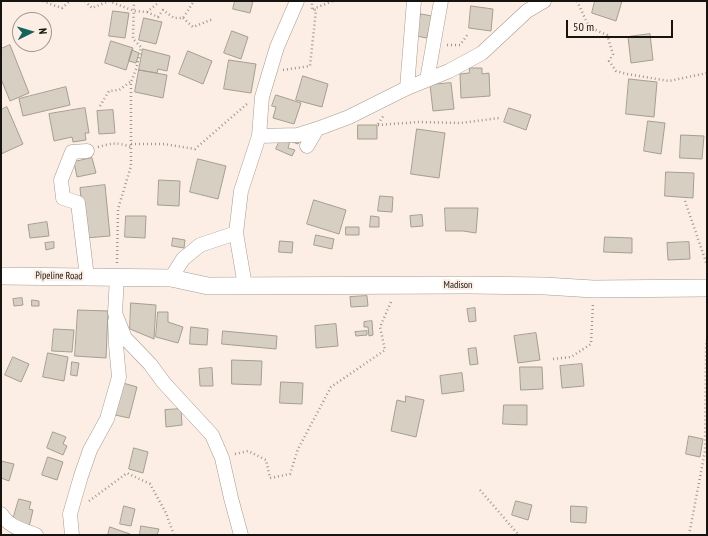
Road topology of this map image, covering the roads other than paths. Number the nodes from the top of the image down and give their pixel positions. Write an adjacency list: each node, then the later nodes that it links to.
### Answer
1 (297, 1): 8 (street)
2 (414, 1): 6 (street)
3 (441, 1): 5 (street)
4 (544, 1): 5 (street)
5 (427, 80): 6 (street)
6 (407, 88): 7 (street)
7 (316, 129): 8 (street); 9 (street)
8 (259, 136): 11 (street)
9 (307, 146)
10 (87, 151): 13 (street)
11 (236, 233): 15 (street); 16 (street)
12 (1, 276): 13 (street, Pipeline Road)
13 (87, 277): 14 (street, Pipeline Road)
14 (117, 277): 15 (street, Pipeline Road); 18 (street)
15 (172, 278): 16 (street, Madison)
16 (245, 286): 17 (street, Madison)
17 (707, 288)
18 (115, 313): 21 (street); 22 (street)
19 (1, 514): 20 (street)
20 (36, 535)
21 (72, 535)
22 (241, 535)

